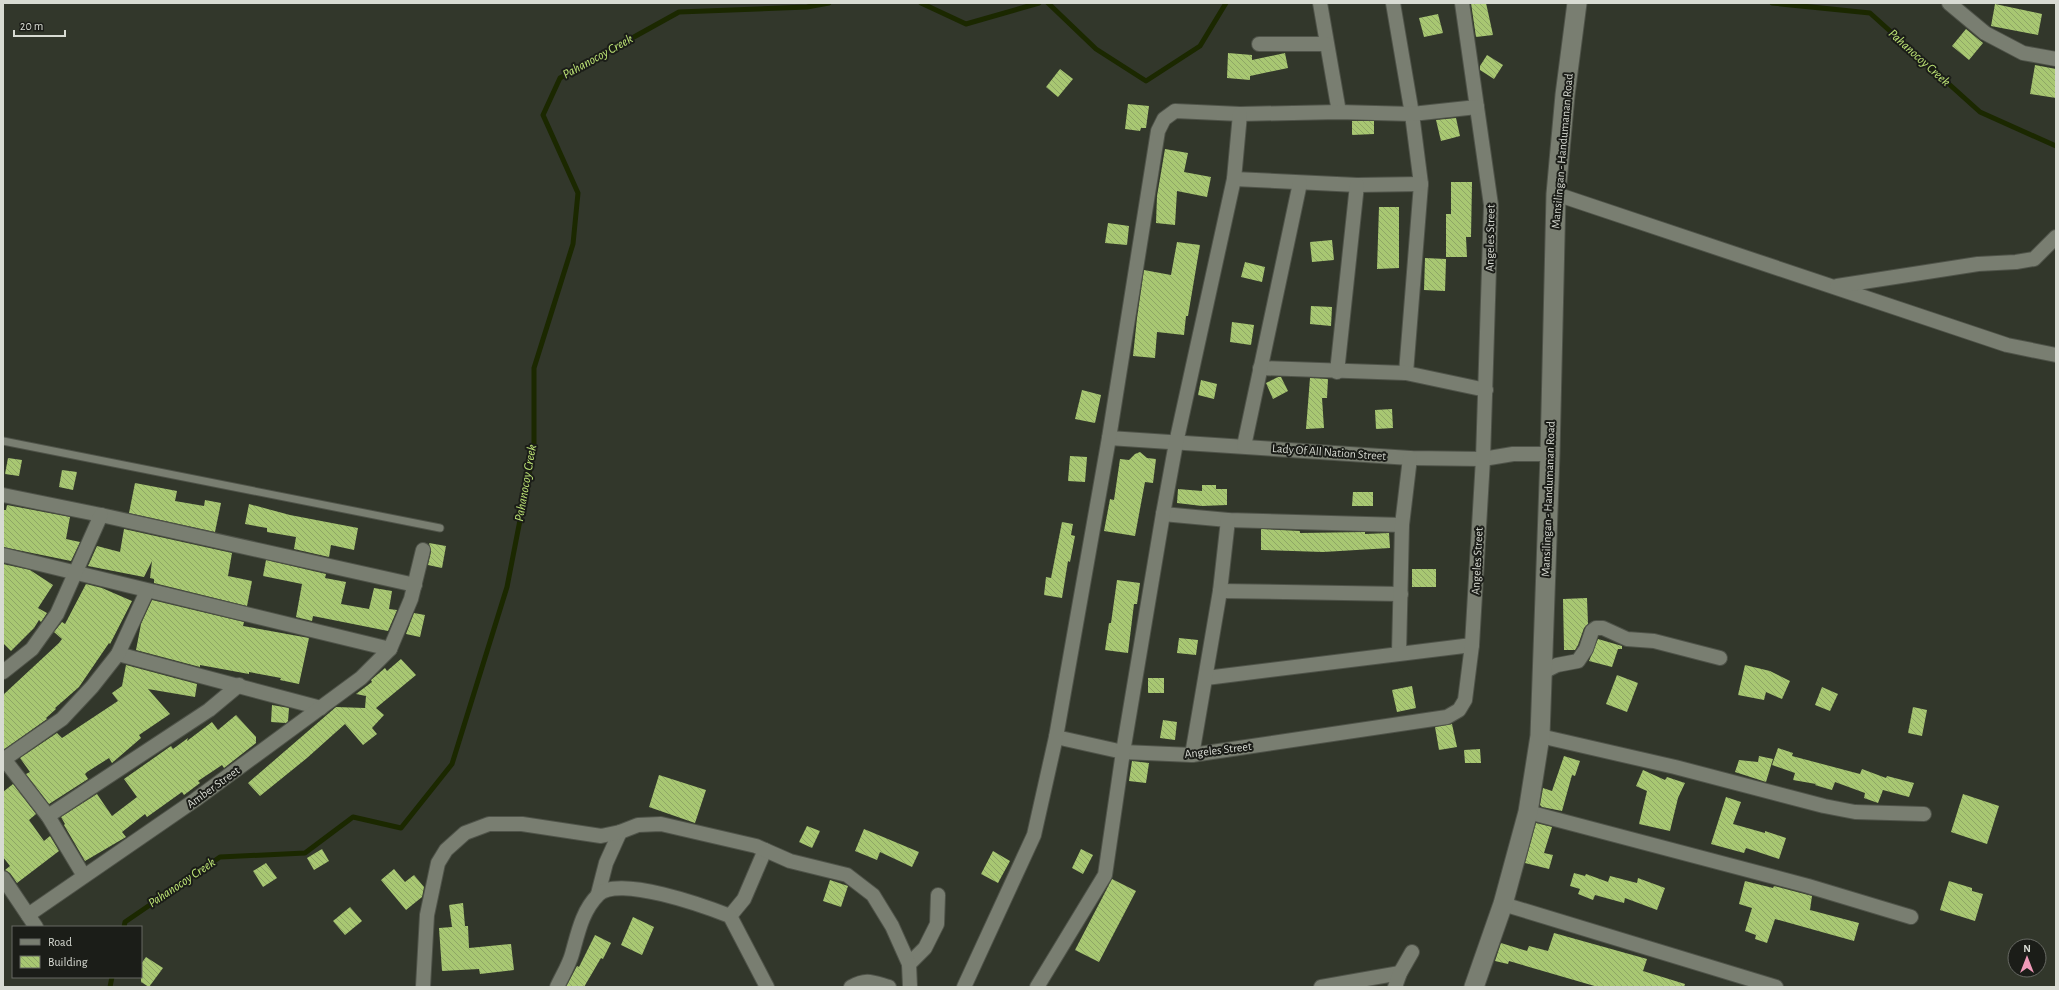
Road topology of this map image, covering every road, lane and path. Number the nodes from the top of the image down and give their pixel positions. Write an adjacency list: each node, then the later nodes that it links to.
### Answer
1 (1320, 3): 7 (street)
2 (1394, 3): 12 (street)
3 (1462, 3): 9 (street, Angeles Street)
4 (1577, 3): 17 (street, Mansilingan - Handumanan Road)
5 (1949, 3): 8 (street)
6 (1259, 44): 7 (street)
7 (1326, 44): 10 (street)
8 (2056, 59)
9 (1478, 107): 12 (street); 24 (street, Angeles Street)
10 (1339, 112): 11 (street); 12 (street)
11 (1240, 114): 13 (street); 25 (street)
12 (1412, 114): 15 (street)
13 (1234, 179): 14 (street); 27 (street)
14 (1300, 183): 16 (street); 21 (street)
15 (1420, 184): 16 (street); 23 (street)
16 (1357, 185): 22 (street)
17 (1556, 194): 19 (street); 29 (street, Mansilingan - Handumanan Road)
18 (2056, 237): 19 (street)
19 (1835, 287): 20 (street)
20 (2056, 355)
21 (1260, 368): 22 (street); 28 (street)
22 (1337, 372): 23 (street)
23 (1406, 373): 24 (street)
24 (1486, 390): 31 (street, Angeles Street)
25 (1109, 438): 27 (street, Lady Of All Nation Street); 56 (street)
26 (3, 441): 37 (lane)
27 (1176, 443): 28 (street, Lady Of All Nation Street); 34 (street)
28 (1244, 446): 30 (street, Lady Of All Nation Street)
29 (1550, 454): 31 (street, Lady Of All Nation Street); 51 (street, Mansilingan - Handumanan Road)
30 (1410, 458): 31 (street, Lady Of All Nation Street); 36 (street)
31 (1483, 459): 45 (street, Angeles Street)
32 (3, 494): 33 (street)
33 (101, 514): 40 (street); 41 (street)
34 (1163, 514): 35 (street); 57 (street)
35 (1228, 520): 36 (street); 43 (street)
36 (1402, 525): 44 (street)
37 (440, 528)
38 (423, 550): 41 (street)
39 (5, 560): 40 (street)
40 (75, 573): 42 (street); 50 (street)
41 (415, 585): 46 (street)
42 (147, 590): 46 (street); 47 (street)
43 (1220, 590): 44 (street); 52 (street)
44 (1401, 594): 48 (street)
45 (1472, 645): 48 (street); 58 (street, Angeles Street)
46 (390, 649): 54 (street, Amber Street)
47 (118, 654): 53 (street); 59 (street)
48 (1399, 654): 52 (street)
49 (1720, 658): 51 (street)
50 (3, 672)
51 (1543, 672): 55 (street, Mansilingan - Handumanan Road)
52 (1206, 678): 58 (street)
53 (239, 685): 54 (street); 62 (street)
54 (321, 708): 65 (street, Amber Street)
55 (1540, 736): 60 (street, Mansilingan - Handumanan Road); 61 (street)
56 (1056, 737): 57 (street, Angeles Street); 83 (street)
57 (1123, 752): 58 (street, Angeles Street); 84 (street)
58 (1192, 755)
59 (4, 760): 62 (street)
60 (1528, 812): 69 (street, Mansilingan - Handumanan Road); 72 (street)
61 (1924, 814)
62 (48, 816): 65 (street)
63 (620, 832): 64 (street); 67 (street); 77 (street)
64 (765, 850): 71 (street); 75 (street)
65 (84, 876): 70 (street, Amber Street)
66 (3, 878): 70 (street)
67 (598, 894): 71 (street); 78 (street)
68 (938, 895): 75 (street)
69 (1503, 904): 87 (street, Mansilingan - Handumanan Road); 88 (street)
70 (28, 915): 73 (street)
71 (730, 916): 79 (street)
72 (1911, 917)
73 (35, 926)
74 (1412, 952): 76 (street)
75 (909, 964): 82 (street)
76 (1400, 973): 85 (street); 86 (street)
77 (424, 987)
78 (557, 987)
79 (767, 987)
80 (851, 987): 81 (street)
81 (889, 987)
82 (910, 987)
83 (964, 987)
84 (1037, 987)
85 (1326, 987)
86 (1395, 987)
87 (1474, 987)
88 (1776, 987)

